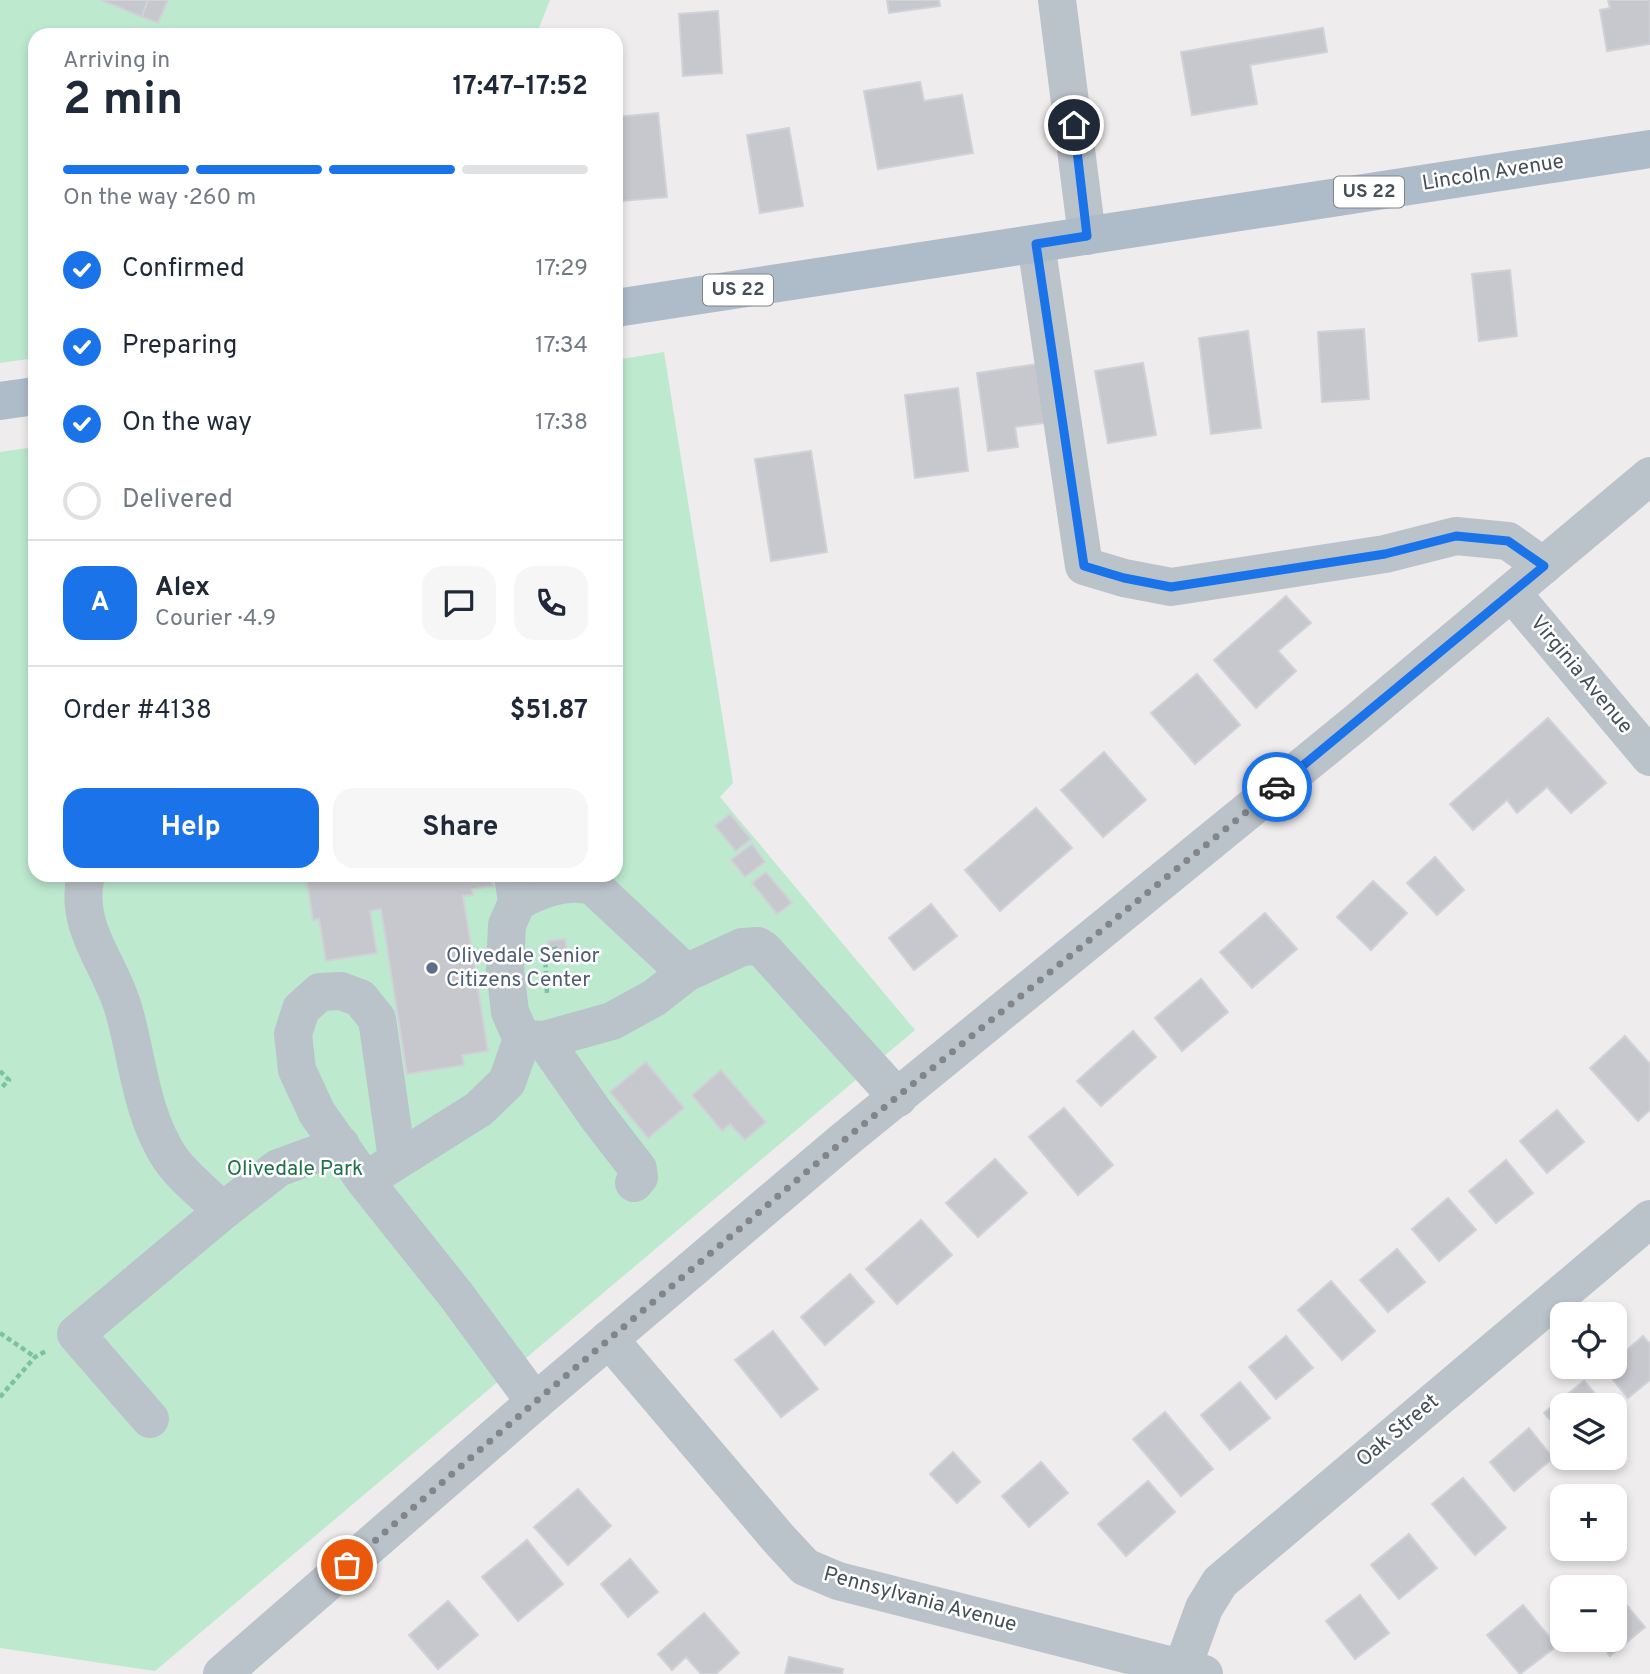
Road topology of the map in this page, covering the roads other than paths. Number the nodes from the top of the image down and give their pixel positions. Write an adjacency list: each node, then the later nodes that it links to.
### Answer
1 (1057, 0): 3 (street)
2 (1650, 149): 3 (main road, Lincoln Avenue / US 22)
3 (1087, 236): 4 (main road, US 22)
4 (1036, 244): 5 (main road, US 22); 9 (street)
5 (623, 307)
6 (28, 397): 7 (main road)
7 (0, 401)
8 (1650, 476): 9 (street)
9 (1544, 566): 10 (street)
10 (1511, 593): 11 (street, Virginia Avenue); 18 (street)
11 (1650, 757)
12 (84, 882): 23 (street)
13 (584, 882): 15 (street)
14 (594, 882): 16 (street)
15 (515, 888): 17 (street)
16 (686, 973): 17 (street); 18 (street)
17 (533, 1039): 20 (street); 22 (street)
18 (898, 1098): 25 (street)
19 (341, 1145): 20 (street); 21 (street); 23 (street)
20 (397, 1159): 21 (street)
21 (365, 1181): 26 (street)
22 (634, 1183)
23 (223, 1211): 27 (street)
24 (1650, 1219): 28 (street, Oak Street)
25 (609, 1339): 26 (street); 28 (street, Pennsylvania Avenue)
26 (535, 1402): 29 (street)
27 (150, 1419)
28 (1193, 1671)
29 (222, 1674)

